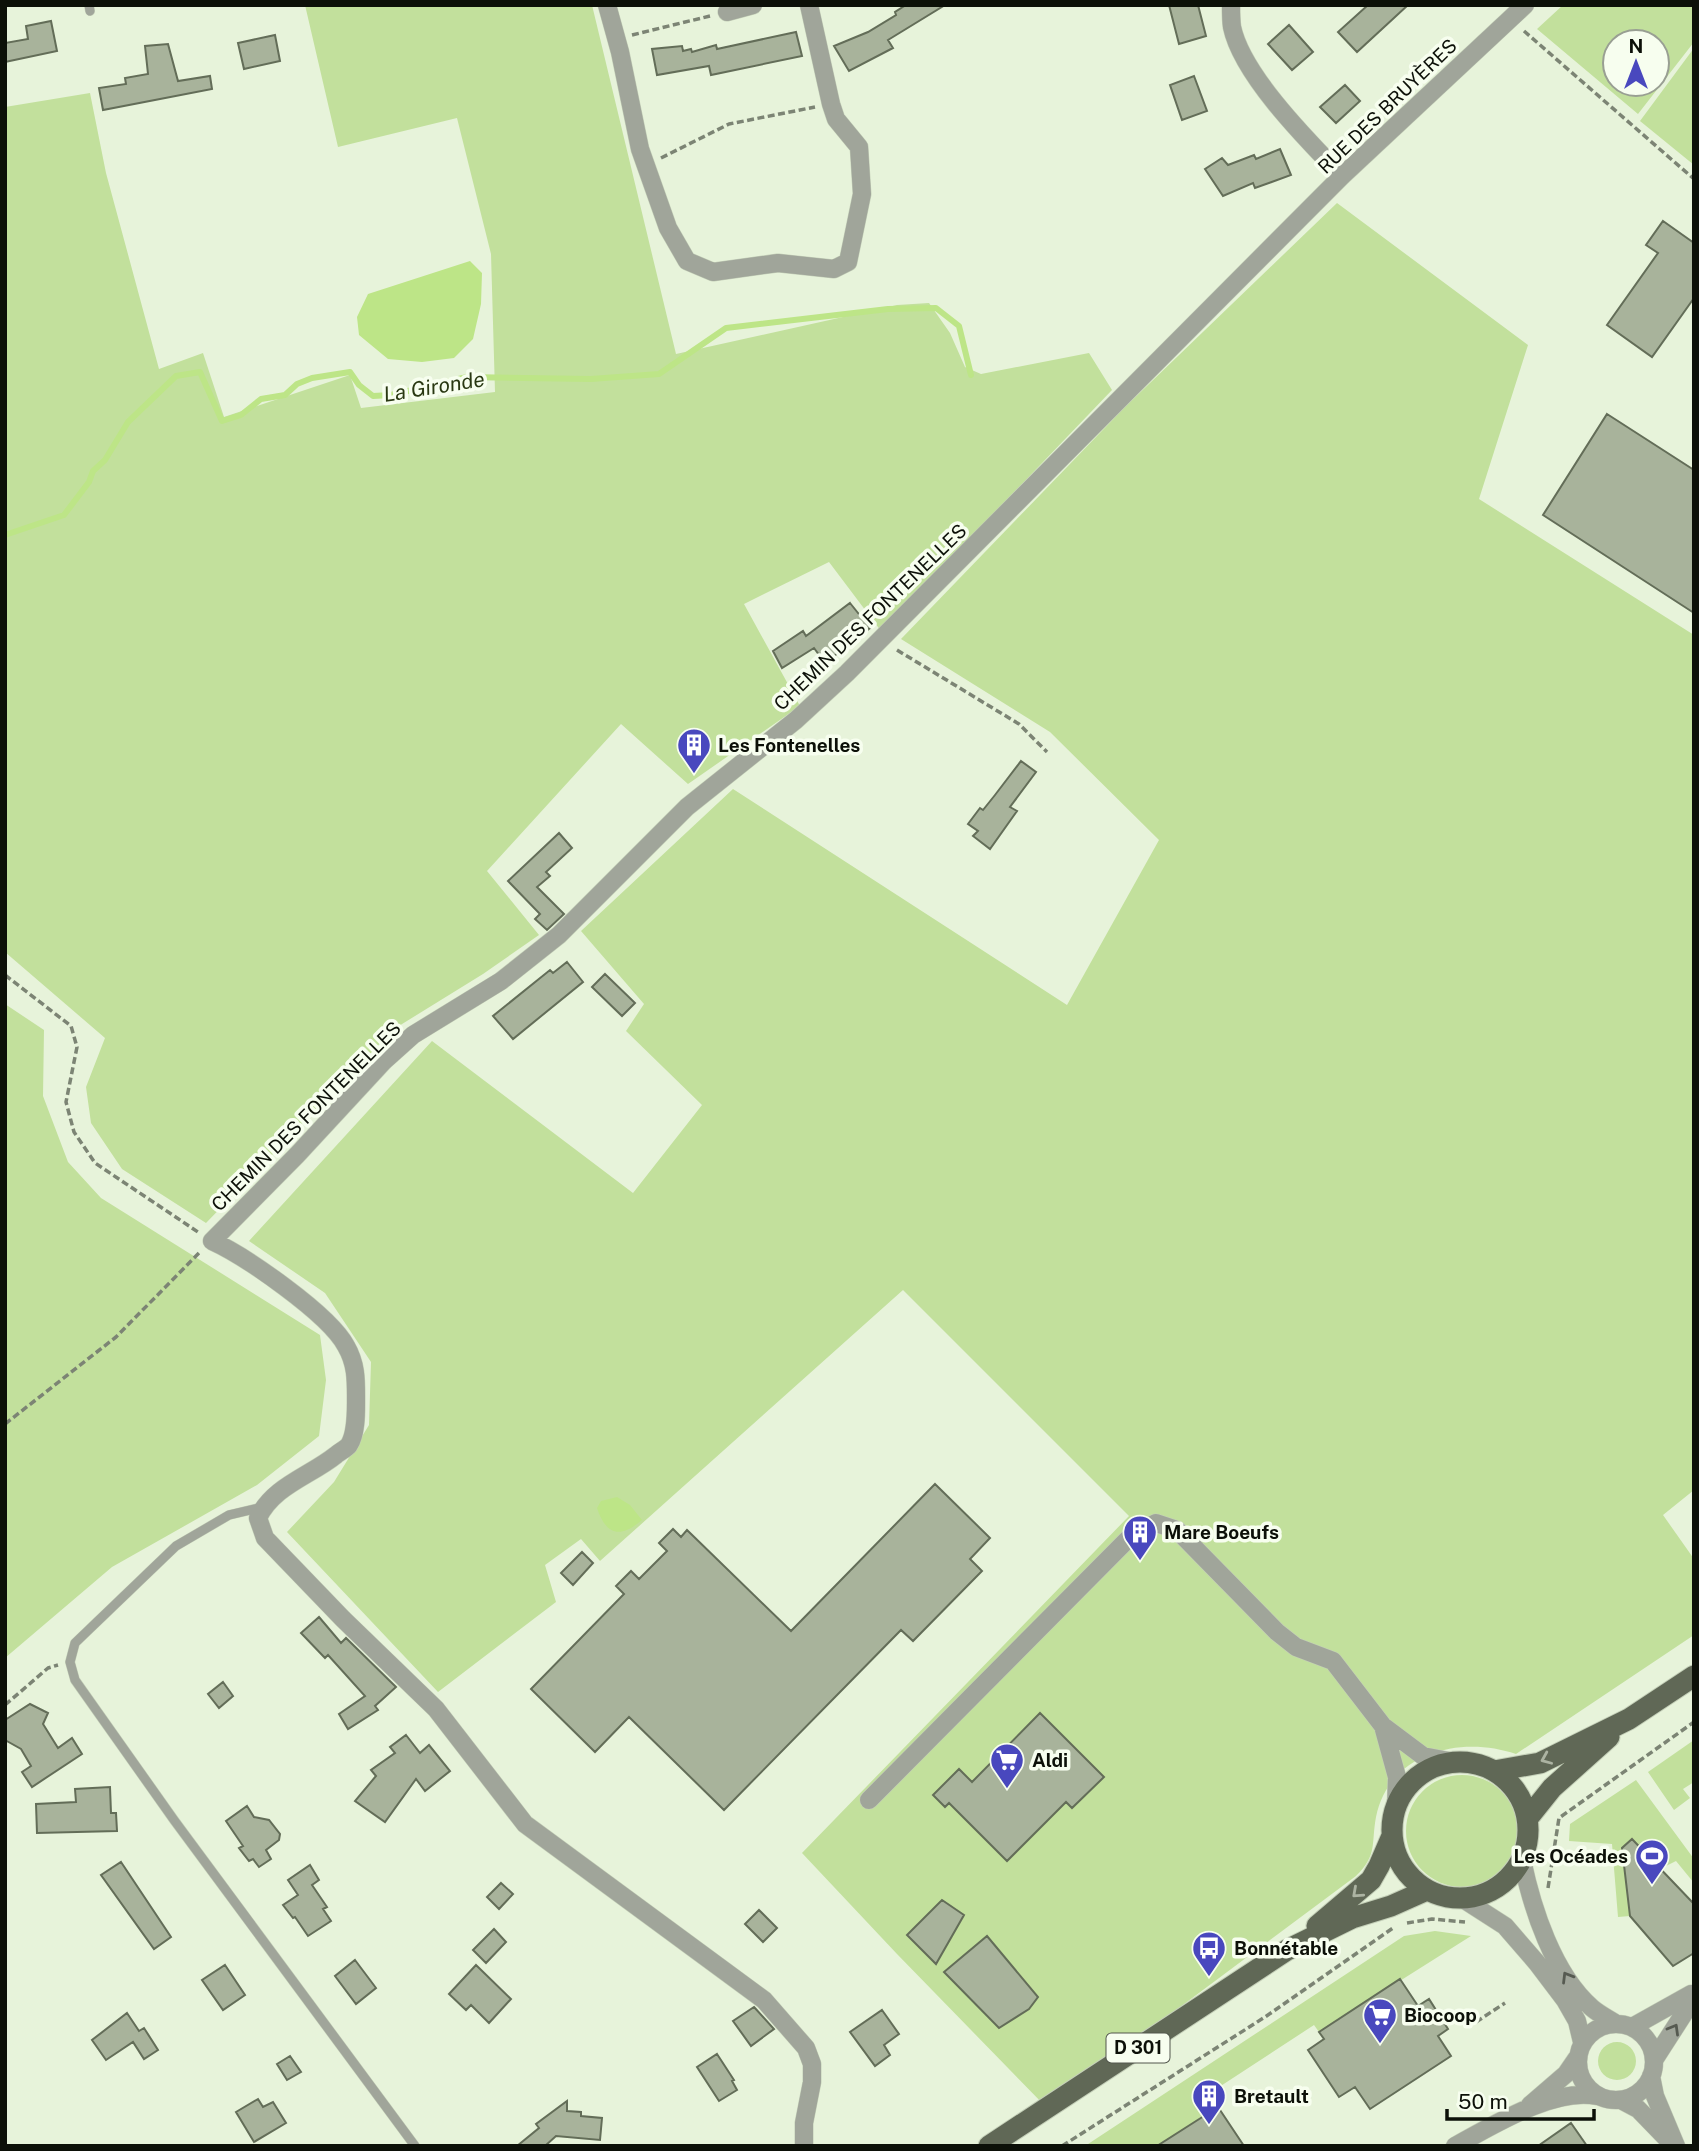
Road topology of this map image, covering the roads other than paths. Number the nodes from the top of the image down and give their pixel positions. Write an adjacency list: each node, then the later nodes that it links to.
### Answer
1 (607, 5): 3 (street)
2 (753, 5): 6 (street)
3 (809, 5)
4 (1231, 5): 7 (street)
5 (1525, 5): 7 (street, RUE DES BRUYÈRES)
6 (727, 12)
7 (1342, 176): 8 (street, RUE DES BRUYÈRES)
8 (1281, 239): 9 (street, CHEMIN DES FONTENELLES)
9 (263, 1507): 31 (lane); 32 (street)
10 (1694, 1676): 11 (main road)
11 (1629, 1719): 14 (main road, one-way to 14); 17 (main road)
12 (1382, 1726): 13 (street); 15 (street); 16 (street)
13 (1454, 1762): 14 (main road); 16 (main road)
14 (1494, 1771): 17 (main road)
15 (869, 1800)
16 (1396, 1807): 18 (main road)
17 (1528, 1818): 19 (main road)
18 (1392, 1836): 20 (main road); 22 (main road, D 301, one-way to 22)
19 (1522, 1860): 21 (main road); 25 (street, one-way to 19)
20 (1427, 1890): 21 (main road); 22 (main road, D 301)
21 (1463, 1899): 26 (street)
22 (1287, 1950): 33 (main road, D 301)
23 (1694, 1992): 25 (street)
24 (1694, 1998): 27 (street, one-way to 24)
25 (1623, 2025): 26 (street); 27 (street)
26 (1580, 2050): 28 (street); 30 (street)
27 (1653, 2068): 29 (street); 35 (street)
28 (1597, 2096): 29 (street); 30 (street)
29 (1621, 2099): 35 (street)
30 (1524, 2109): 34 (street)
31 (415, 2146)
32 (804, 2146)
33 (989, 2146)
34 (1455, 2146)
35 (1675, 2146)

